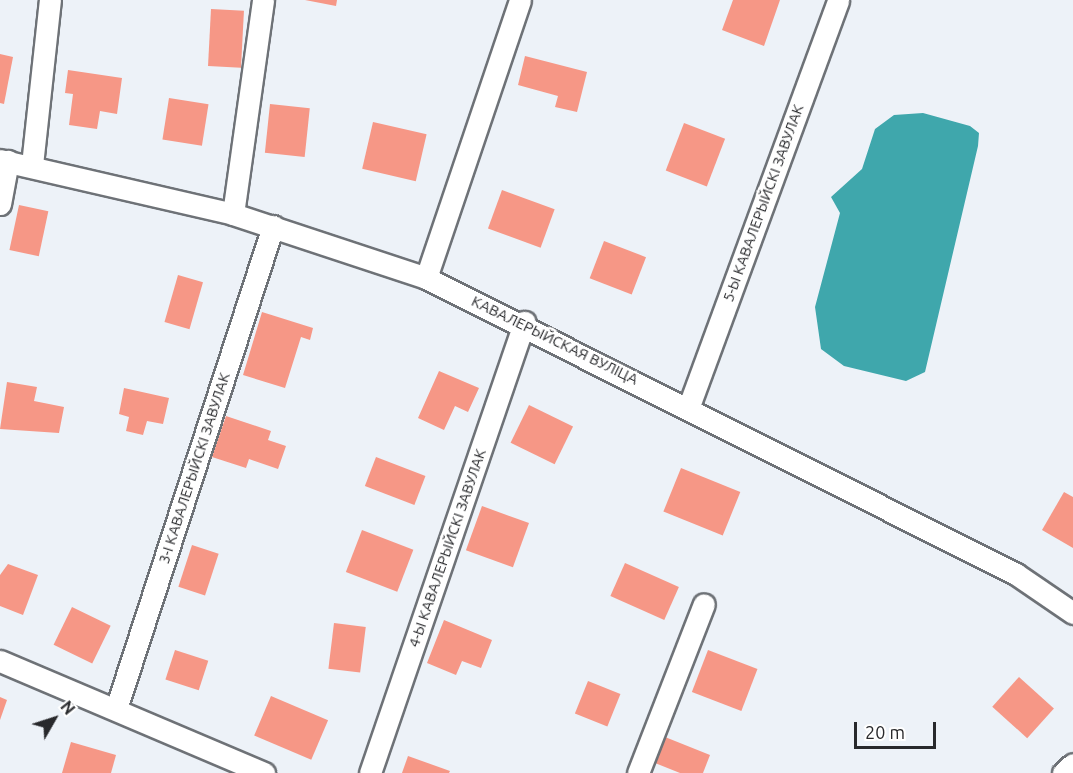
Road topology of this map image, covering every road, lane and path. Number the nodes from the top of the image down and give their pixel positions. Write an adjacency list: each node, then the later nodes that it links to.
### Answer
1 (50, 0): 6 (street)
2 (263, 0): 8 (street)
3 (520, 0): 10 (street)
4 (838, 0): 12 (street, 5-Ы КАВАЛЕРЫЙСКІ ЗАВУЛАК)
5 (4, 160): 6 (street, КАВАЛЕРЫЙСКАЯ ВУЛІЦА); 7 (street)
6 (32, 165): 8 (street, КАВАЛЕРЫЙСКАЯ ВУЛІЦА)
7 (0, 204)
8 (233, 214): 9 (street, КАВАЛЕРЫЙСКАЯ ВУЛІЦА)
9 (273, 226): 10 (street, КАВАЛЕРЫЙСКАЯ ВУЛІЦА); 16 (street, 3-І КАВАЛЕРЫЙСКІ ЗАВУЛАК)
10 (426, 278): 11 (street, КАВАЛЕРЫЙСКАЯ ВУЛІЦА)
11 (524, 322): 12 (street, КАВАЛЕРЫЙСКАЯ ВУЛІЦА); 19 (street, 4-Ы КАВАЛЕРЫЙСКІ ЗАВУЛАК)
12 (689, 406): 14 (street, КАВАЛЕРЫЙСКАЯ ВУЛІЦА)
13 (705, 604): 20 (street)
14 (1073, 612)
15 (0, 661): 16 (street)
16 (116, 709): 18 (street)
17 (1073, 764): 21 (street)
18 (264, 773)
19 (370, 773)
20 (638, 773)
21 (1063, 773)

